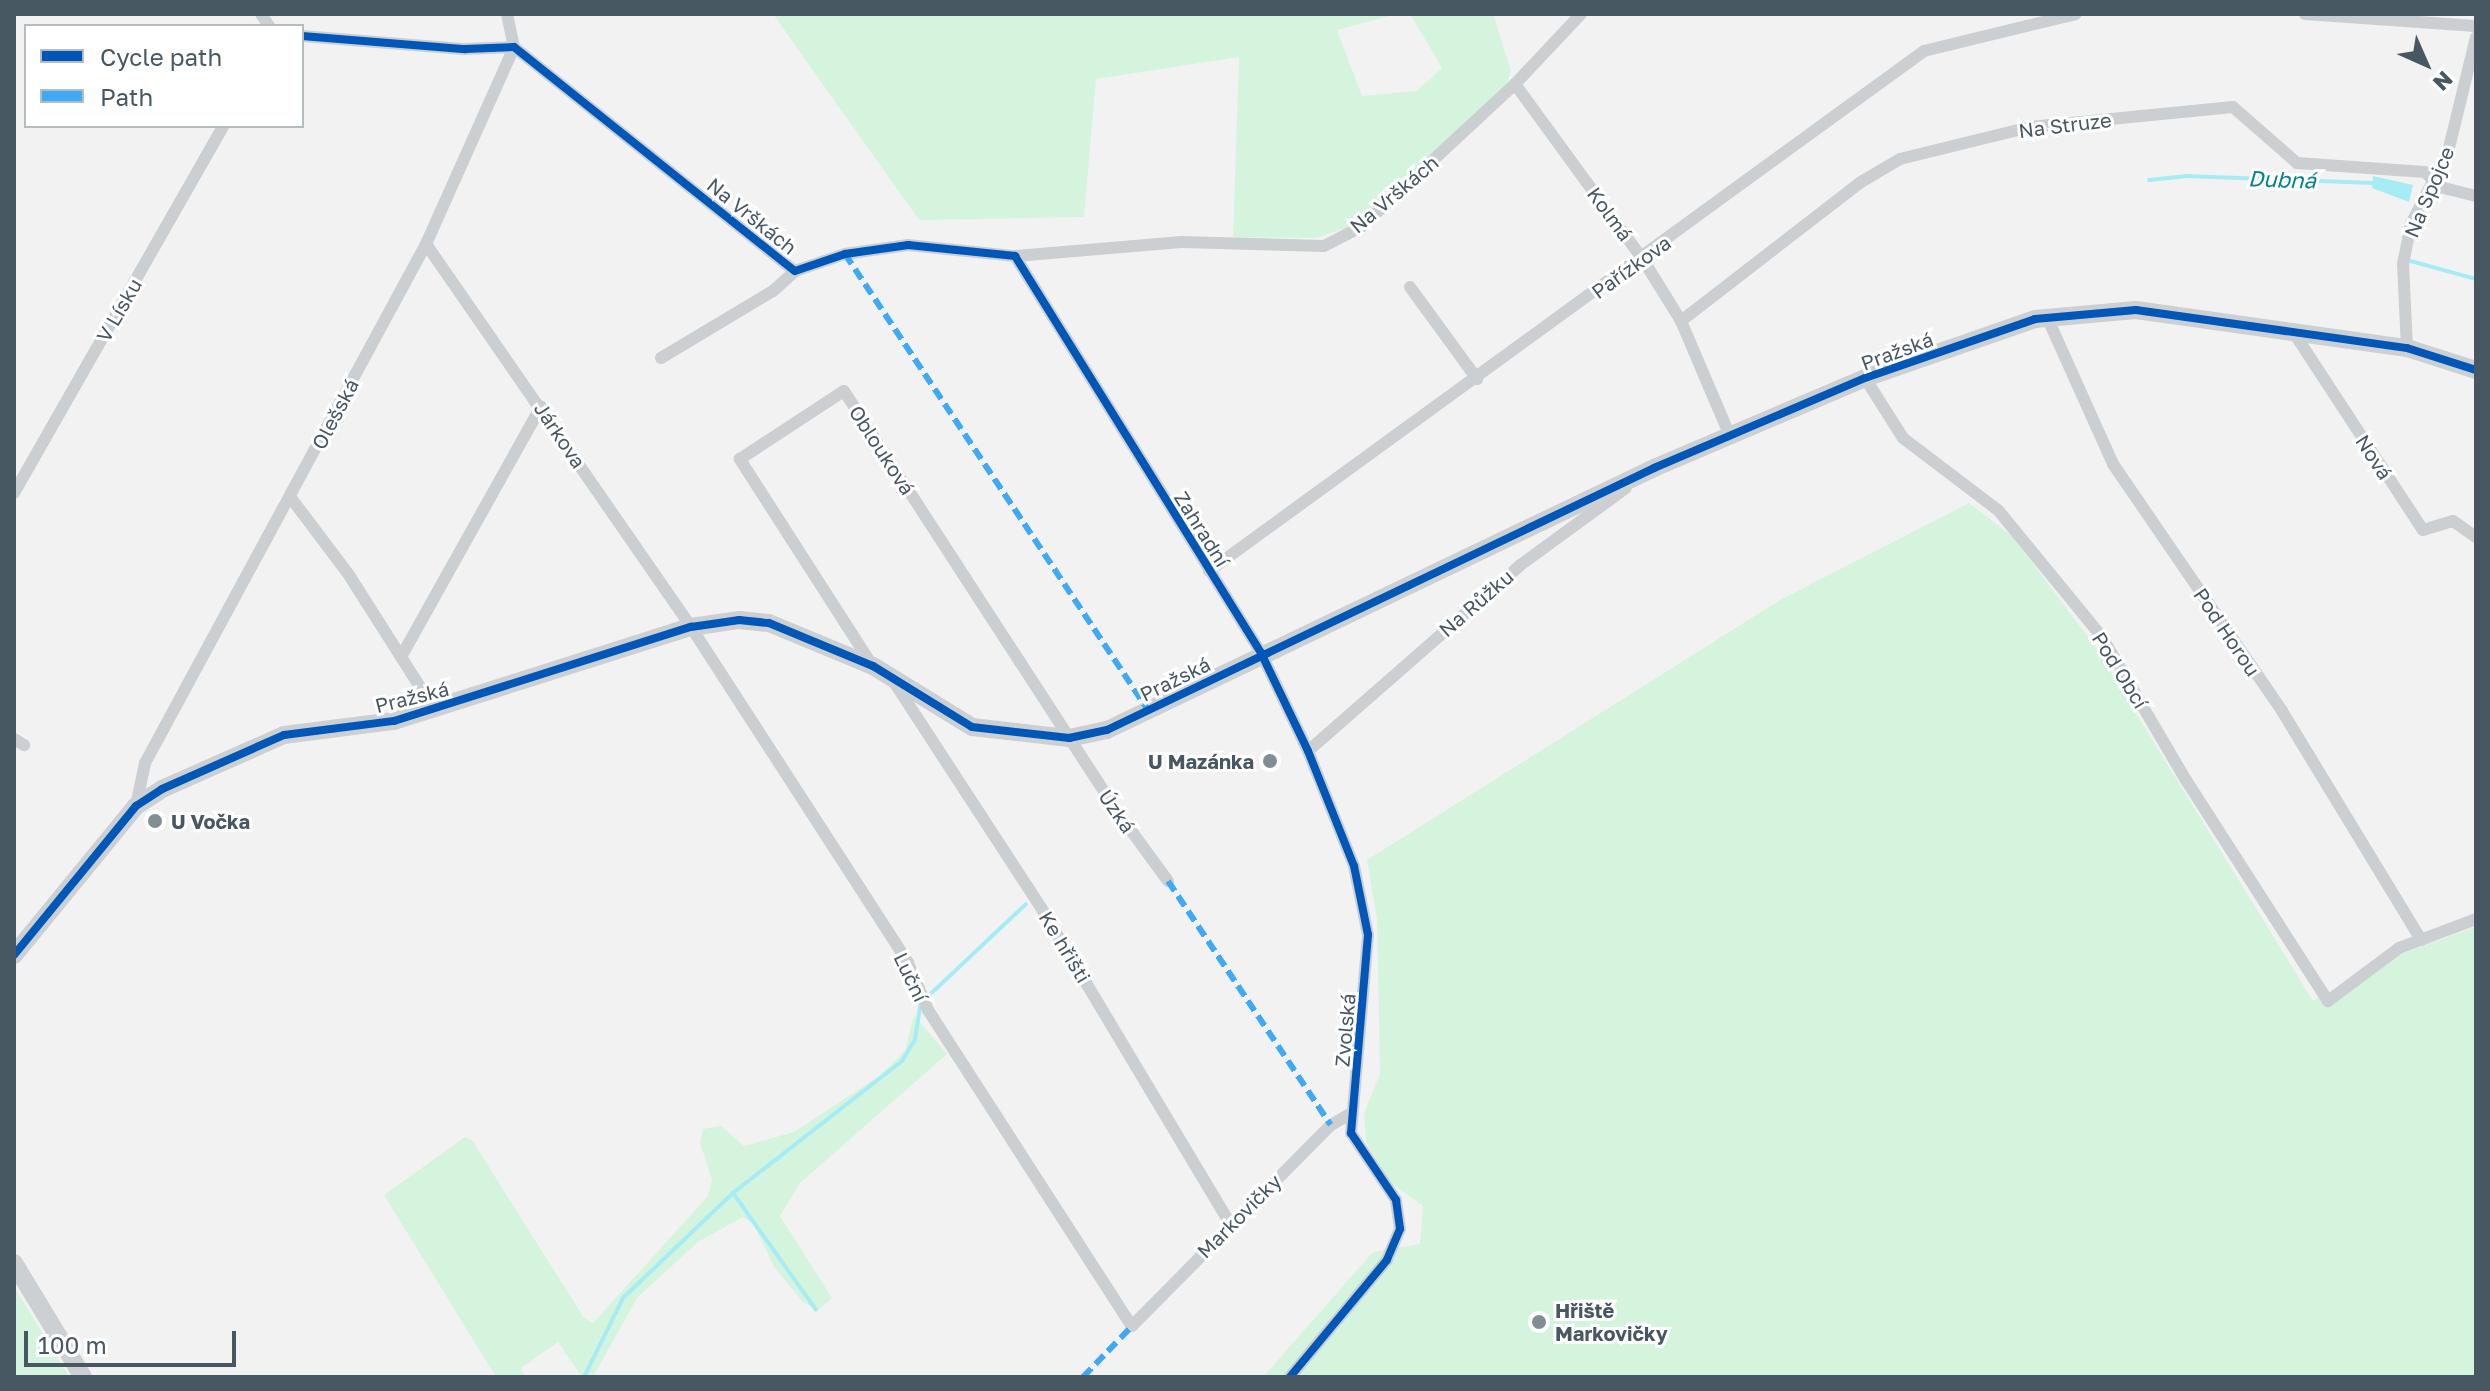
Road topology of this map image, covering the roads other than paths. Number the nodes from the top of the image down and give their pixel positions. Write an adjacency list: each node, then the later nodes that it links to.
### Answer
1 (507, 14): 8 (street)
2 (1581, 14): 9 (street, Na Vrškách)
3 (2076, 14): 15 (street, Pařízkova)
4 (2305, 14): 5 (street)
5 (2476, 26)
6 (304, 36): 8 (street)
7 (2476, 37): 11 (street, Na Spojce)
8 (514, 47): 13 (street, Olešská); 16 (street, Na Vrškách)
9 (1515, 84): 14 (street, Na Vrškách); 15 (street, Kolmá)
10 (222, 128): 29 (street, V Lísku)
11 (2434, 177): 12 (street, Na Struze); 19 (street, Na Struze); 21 (street, Na Spojce)
12 (2476, 196)
13 (426, 244): 26 (street, Járkova); 30 (street, Olešská)
14 (1015, 256): 16 (street, Na Vrškách); 32 (street, Zahradní)
15 (1642, 258): 19 (street, Kolmá); 25 (street, Pařízkova)
16 (795, 271): 22 (street)
17 (1410, 287): 25 (street)
18 (2047, 317): 20 (street, Pražská); 24 (street, Pražská); 44 (street, Pod Horou)
19 (1681, 321): 27 (street, Kolmá)
20 (2294, 333): 21 (street, Pražská); 31 (street, Nová)
21 (2407, 348): 23 (street, Pražská)
22 (661, 358)
23 (2476, 370)
24 (1865, 378): 27 (street, Pražská); 44 (street, Pod Obcí)
25 (1477, 379): 32 (street, Pařízkova)
26 (541, 407): 33 (street, Járkova); 35 (street)
27 (1731, 438): 28 (street, Pražská)
28 (1654, 468): 34 (street, Pražská); 40 (street, Na Růžku)
29 (14, 493)
30 (291, 498): 35 (street); 41 (street, Olešská)
31 (2476, 537)
32 (1209, 571): 34 (street, Zahradní)
33 (691, 627): 36 (street, Pražská); 38 (street, Pražská); 49 (street, Luční)
34 (1262, 655): 39 (street, Pražská); 40 (street, Zvolská)
35 (401, 657): 38 (street)
36 (873, 666): 37 (street, Pražská); 39 (street, Oblouková)
37 (890, 676): 39 (street, Pražská); 47 (street, Ke hřišti)
38 (434, 709): 41 (street, Pražská)
39 (1069, 738): 42 (street, Úzká)
40 (1308, 751): 46 (street, Zvolská)
41 (136, 806): 45 (street, Pražská)
42 (1168, 881)
43 (2476, 919): 44 (street)
44 (2421, 940)
45 (14, 955)
46 (1352, 1113): 47 (street, Markovičky); 51 (street, Zvolská)
47 (1230, 1223): 49 (street, Markovičky)
48 (14, 1263): 50 (street)
49 (1132, 1326)
50 (83, 1377)
51 (1290, 1377)

